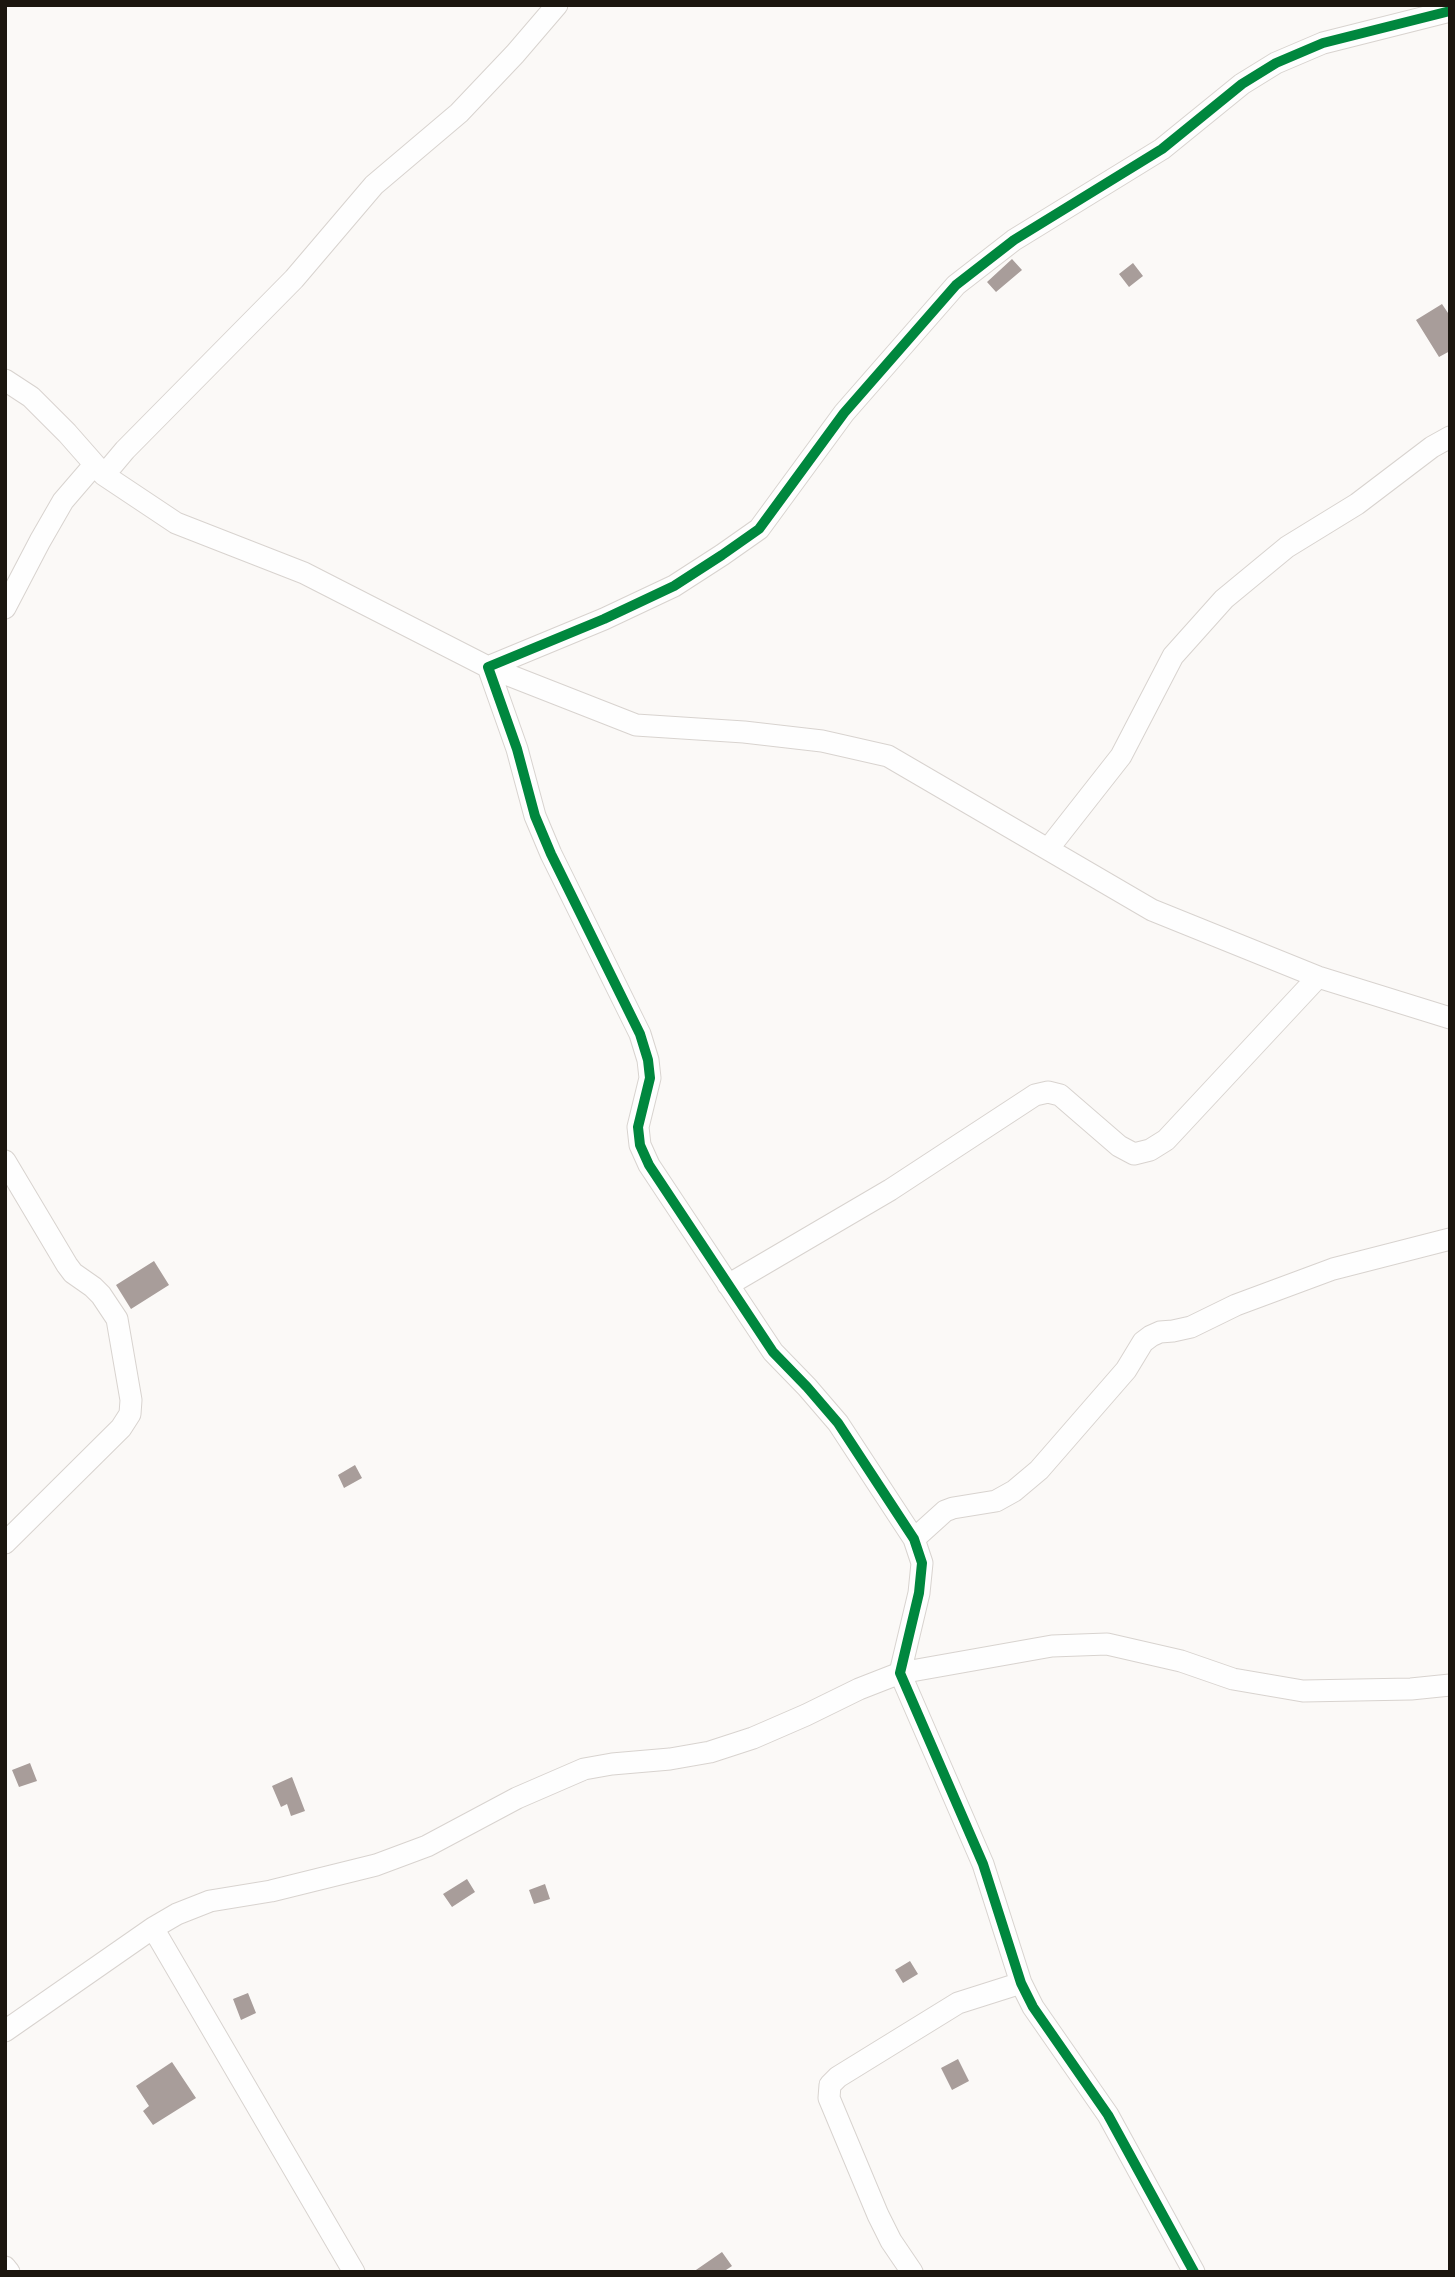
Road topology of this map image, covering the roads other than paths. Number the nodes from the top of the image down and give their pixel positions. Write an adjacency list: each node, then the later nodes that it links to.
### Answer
1 (558, 5): 5 (street)
2 (1450, 11): 7 (street)
3 (5, 380): 5 (street)
4 (1450, 437): 8 (street)
5 (99, 470): 6 (street); 7 (street)
6 (5, 608)
7 (488, 667): 8 (street); 13 (street)
8 (1048, 849): 9 (street)
9 (1318, 977): 10 (street); 13 (street)
10 (1450, 1018)
11 (5, 1161): 15 (street)
12 (1450, 1239): 14 (street)
13 (728, 1285): 14 (street)
14 (914, 1539): 16 (street)
15 (5, 1543)
16 (900, 1674): 17 (street); 18 (street); 19 (street)
17 (1450, 1685)
18 (153, 1928): 20 (street); 23 (street)
19 (1020, 1983): 24 (street); 25 (street)
20 (6, 2029)
21 (5, 2267): 22 (street)
22 (9, 2272)
23 (355, 2272)
24 (912, 2272)
25 (1194, 2272)

